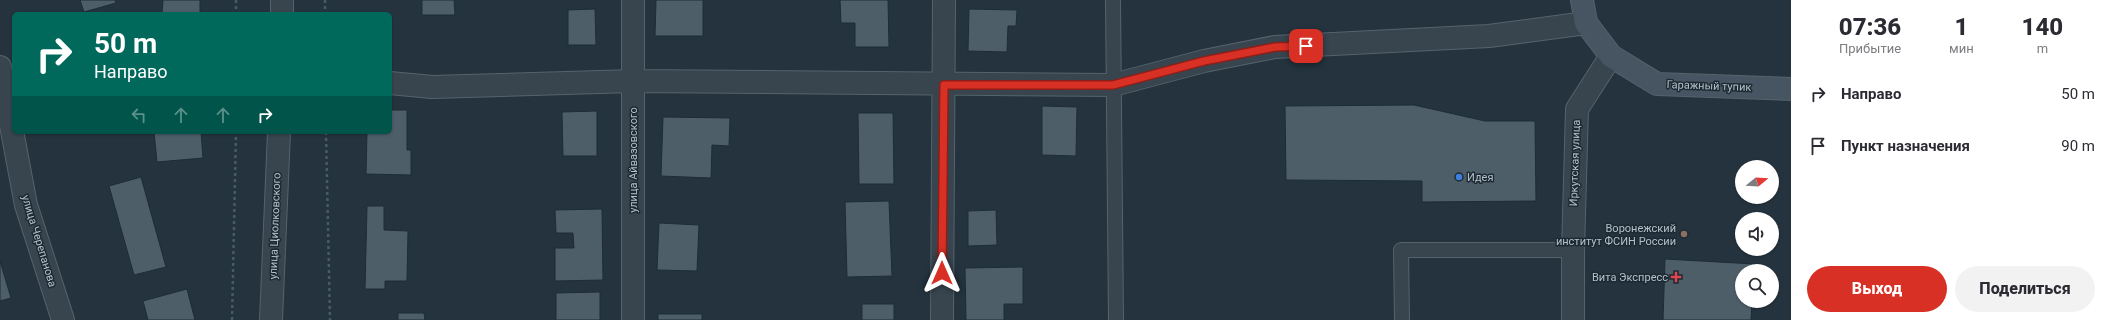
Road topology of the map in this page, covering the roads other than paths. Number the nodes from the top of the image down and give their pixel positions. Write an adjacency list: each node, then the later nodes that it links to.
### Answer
1 (282, 0): 6 (street)
2 (633, 0): 10 (street, улица Айвазовского)
3 (944, 0): 12 (street)
4 (1113, 0): 13 (lane)
5 (1582, 0): 7 (street)
6 (282, 12)
7 (1586, 23): 8 (street); 13 (street)
8 (1611, 56): 14 (street, Гаражный тупик); 18 (street, Иркутская улица)
9 (0, 67): 15 (street, улица Черепанова)
10 (633, 81): 11 (street); 12 (street); 21 (street, улица Айвазовского)
11 (392, 83)
12 (944, 85): 13 (street); 22 (street)
13 (1113, 85): 23 (lane)
14 (1791, 89)
15 (12, 131)
16 (13, 134): 19 (street, улица Черепанова)
17 (279, 134): 20 (street, улица Циолковского)
18 (1573, 250): 24 (lane); 25 (street, Иркутская улица)
19 (63, 320)
20 (271, 320)
21 (633, 320)
22 (942, 320)
23 (1116, 320)
24 (1402, 320)
25 (1573, 320)

